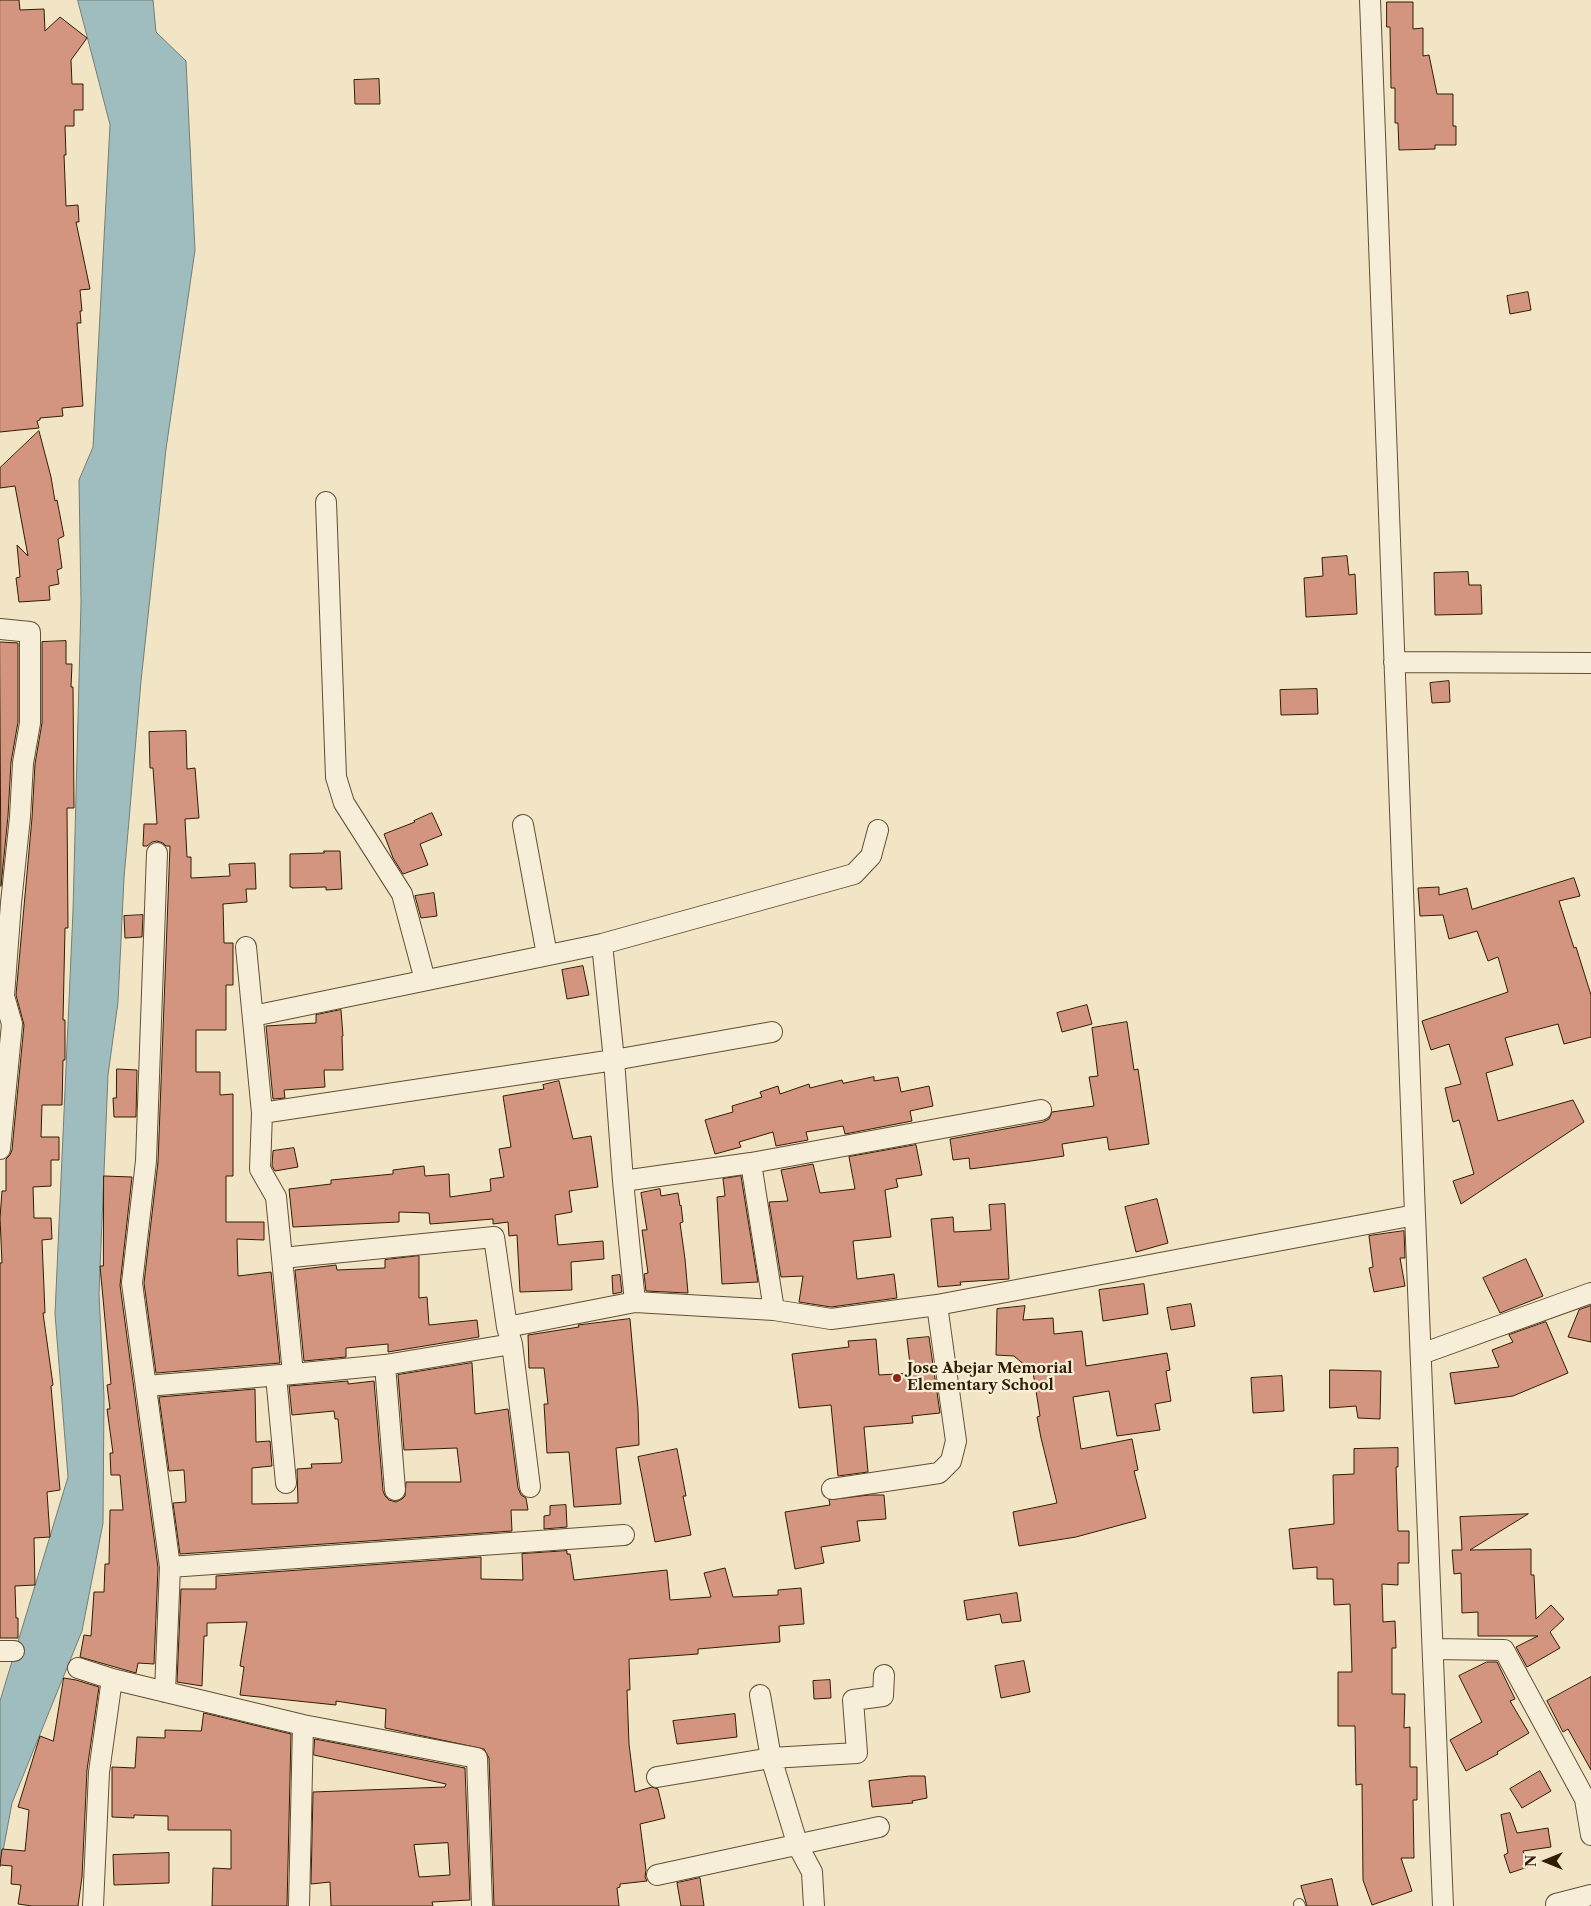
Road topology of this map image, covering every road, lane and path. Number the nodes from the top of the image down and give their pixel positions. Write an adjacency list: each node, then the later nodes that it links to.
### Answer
1 (1370, 0): 4 (street)
2 (326, 502): 12 (street)
3 (0, 629): 18 (street)
4 (1394, 662): 5 (street); 21 (street)
5 (1591, 663)
6 (523, 825): 11 (street)
7 (878, 830): 9 (street)
8 (157, 853): 31 (street)
9 (602, 944): 11 (street); 15 (street)
10 (246, 947): 13 (street)
11 (547, 955): 12 (street)
12 (425, 980): 13 (street)
13 (253, 1016): 17 (street)
14 (772, 1032): 15 (street)
15 (614, 1060): 17 (street); 20 (street)
16 (1041, 1110): 19 (street)
17 (262, 1113): 22 (street)
18 (0, 1149)
19 (751, 1163): 20 (street); 26 (street)
20 (623, 1181): 24 (street)
21 (1415, 1215): 25 (street); 28 (street)
22 (282, 1258): 27 (street); 30 (street)
23 (1591, 1293): 28 (street)
24 (635, 1302): 26 (street); 27 (street)
25 (937, 1305): 26 (street); 34 (street)
26 (774, 1310)
27 (509, 1336): 29 (street); 33 (street)
28 (1420, 1354): 38 (street)
29 (385, 1365): 30 (street); 35 (street)
30 (285, 1375): 31 (street); 32 (street)
31 (146, 1386): 37 (street)
32 (286, 1483)
33 (530, 1487)
34 (832, 1489)
35 (394, 1490)
36 (624, 1535): 37 (street)
37 (170, 1567): 42 (street)
38 (1432, 1649): 48 (street); 57 (street)
39 (78, 1668): 41 (street)
40 (884, 1675): 45 (street)
41 (112, 1679): 42 (street); 53 (street)
42 (165, 1692): 44 (street)
43 (760, 1695): 45 (street)
44 (304, 1725): 54 (street); 55 (street)
45 (771, 1758): 46 (street); 49 (street)
46 (657, 1777)
47 (879, 1828): 49 (street)
48 (1591, 1835)
49 (798, 1846): 50 (street); 56 (street)
50 (657, 1875)
51 (1591, 1896): 52 (street)
52 (1556, 1904)
53 (93, 1906)
54 (299, 1906)
55 (482, 1906)
56 (814, 1906)
57 (1443, 1906)

